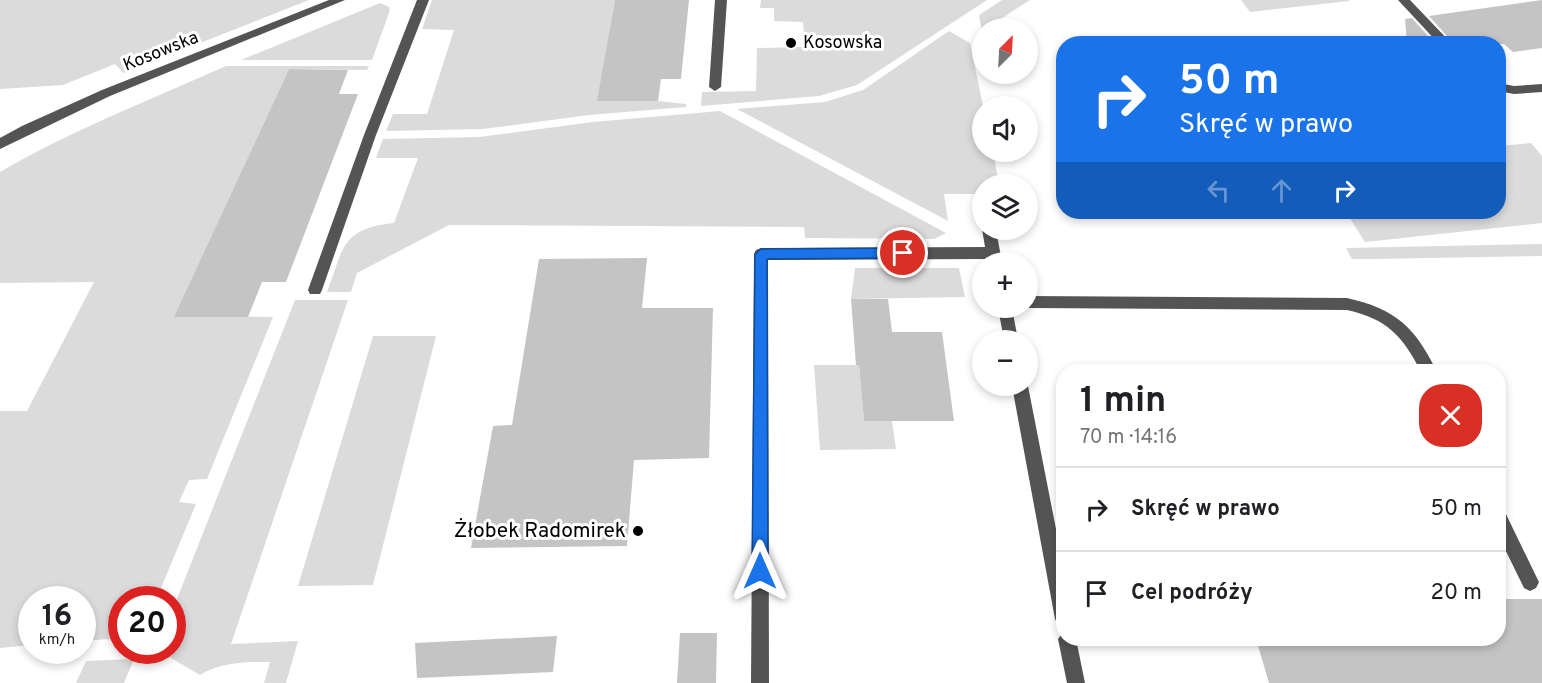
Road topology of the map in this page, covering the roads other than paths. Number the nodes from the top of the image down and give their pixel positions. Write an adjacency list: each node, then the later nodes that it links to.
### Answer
1 (339, 0): 9 (street, Kosowska)
2 (423, 0): 11 (street)
3 (721, 0): 6 (street)
4 (1404, 0): 5 (street)
5 (1438, 36)
6 (715, 87)
7 (1506, 88): 8 (street)
8 (1542, 88)
9 (0, 144)
10 (972, 258): 19 (street)
11 (315, 290)
12 (1038, 302): 13 (street)
13 (1425, 364)
14 (1022, 396): 16 (street)
15 (1506, 532): 17 (street)
16 (1056, 577)
17 (1530, 582)
18 (1068, 646): 20 (street)
19 (760, 683)
20 (1076, 683)

